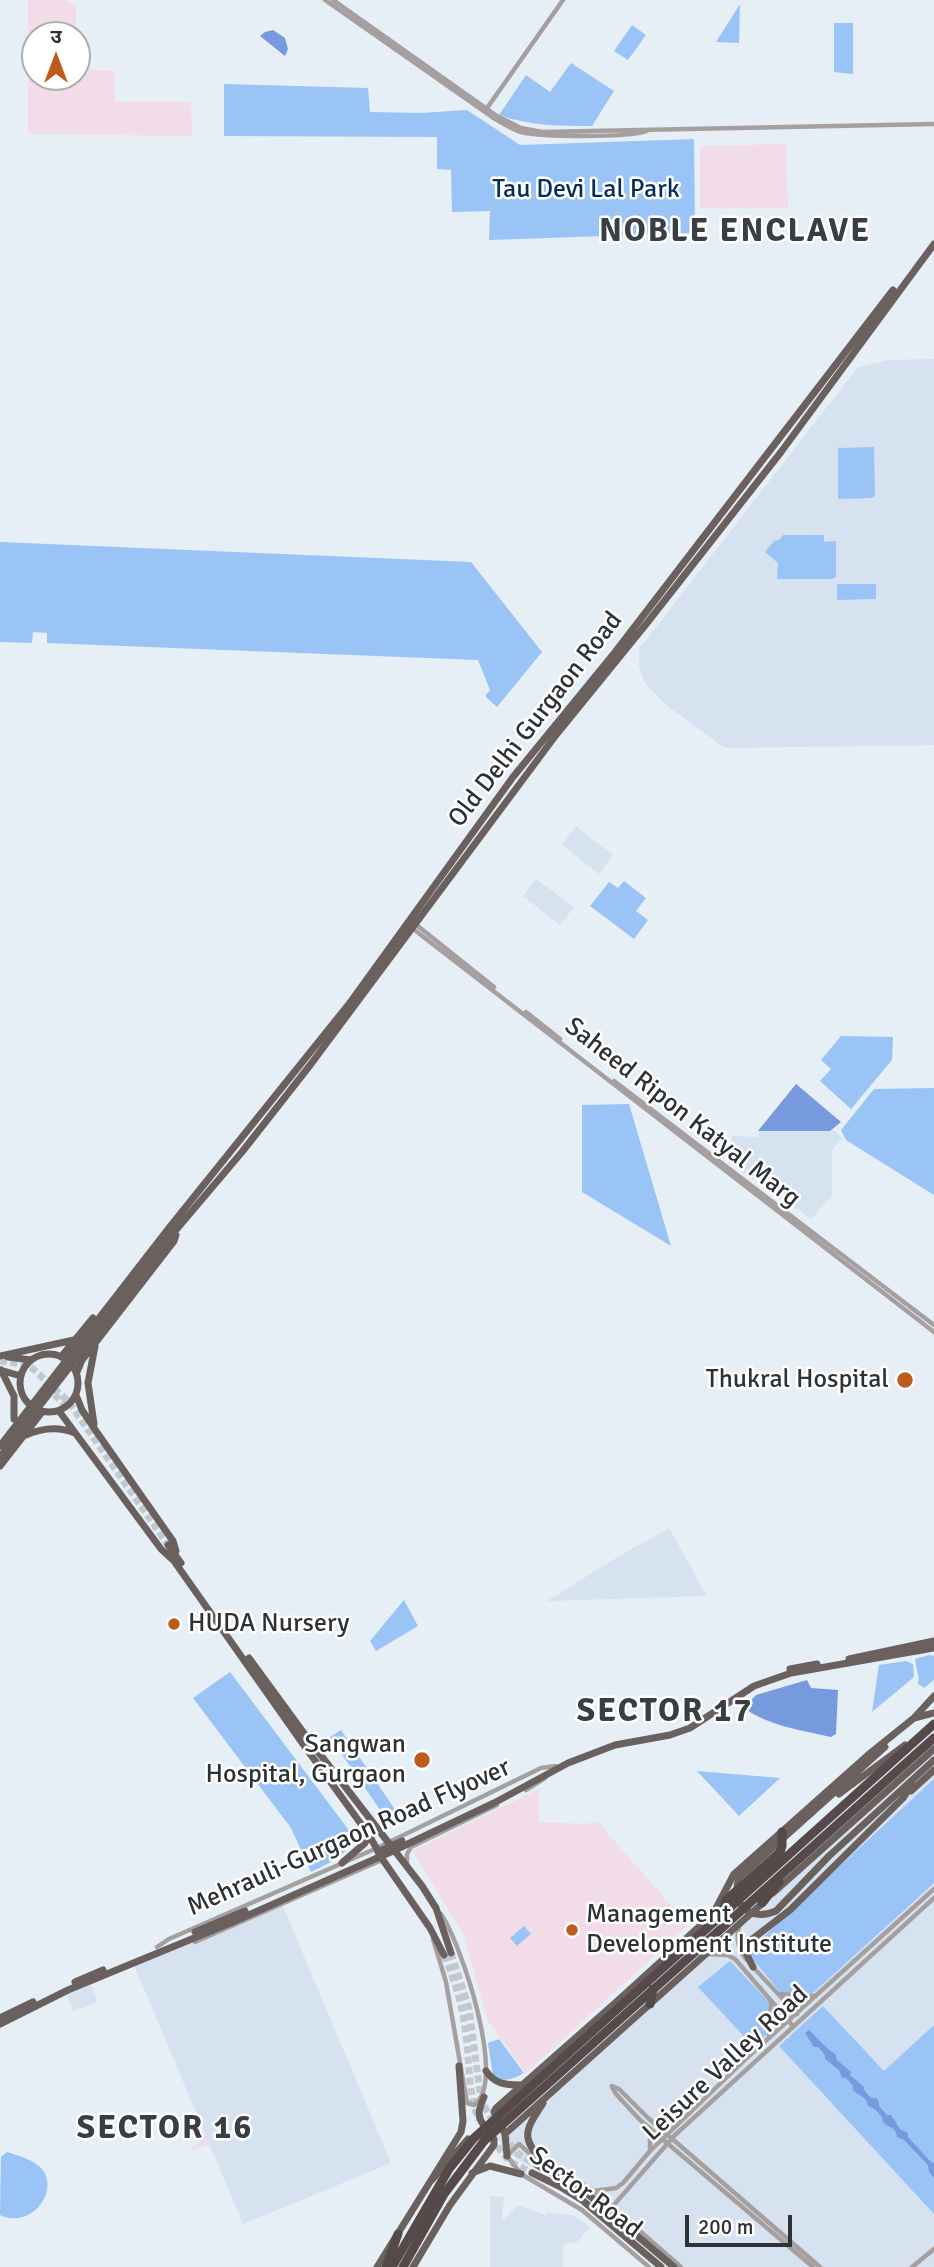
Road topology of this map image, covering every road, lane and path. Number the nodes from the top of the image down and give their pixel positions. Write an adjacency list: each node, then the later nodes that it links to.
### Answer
1 (325, 0): 4 (street)
2 (333, 0): 4 (street)
3 (563, 0): 4 (street)
4 (486, 110): 5 (street)
5 (934, 124)
6 (934, 237): 8 (main road, Old Delhi Gurgaon Road)
7 (934, 244): 8 (main road, Old Delhi Gurgaon Road)
8 (859, 340): 9 (main road, Old Delhi Gurgaon Road)
9 (412, 924): 10 (street, Saheed Ripon Katyal Marg); 11 (main road, Old Delhi Gurgaon Road); 12 (main road, Old Delhi Gurgaon Road)
10 (728, 1169): 13 (street, Saheed Ripon Katyal Marg); 14 (street, Saheed Ripon Katyal Marg)
11 (178, 1228): 12 (main road); 16 (main road)
12 (168, 1233): 15 (main road); 32 (main road); 33 (main road)
13 (934, 1325)
14 (934, 1332)
15 (75, 1340): 17 (main road); 18 (main road)
16 (96, 1342): 21 (main road); 28 (main road)
17 (0, 1357): 19 (main road)
18 (61, 1357): 19 (main road); 21 (main road)
19 (32, 1360): 22 (main road)
20 (0, 1370): 22 (main road); 27 (main road)
21 (77, 1373): 23 (main road)
22 (21, 1376): 24 (main road)
23 (76, 1395): 25 (main road); 28 (main road)
24 (27, 1403): 26 (main road); 27 (main road)
25 (59, 1411): 26 (main road); 29 (main road)
26 (42, 1412): 31 (main road)
27 (14, 1419): 30 (main road)
28 (96, 1431): 36 (main road)
29 (76, 1433): 31 (main road); 36 (main road)
30 (0, 1438)
31 (20, 1439): 34 (main road)
32 (0, 1446)
33 (0, 1457)
34 (0, 1466)
35 (166, 1546): 36 (main road)
36 (176, 1560): 55 (main road); 57 (main road)
37 (933, 1647): 38 (main road)
38 (885, 1655): 46 (main road, Mehrauli-Gurgaon Road Flyover); 48 (main road, Mehrauli-Gurgaon Road Flyover)
39 (934, 1696): 41 (main road)
40 (934, 1713): 41 (main road)
41 (914, 1718): 52 (main road); 54 (main road)
42 (932, 1726): 52 (main road); 56 (highway)
43 (934, 1738): 56 (highway)
44 (934, 1749): 69 (main road)
45 (934, 1760): 49 (main road)
46 (556, 1766): 50 (main road, Mehrauli-Gurgaon Road Flyover); 53 (street)
47 (934, 1770): 51 (main road)
48 (547, 1774): 50 (main road, Mehrauli-Gurgaon Road Flyover); 58 (street)
49 (918, 1774): 51 (main road); 52 (main road)
50 (531, 1780): 75 (main road, Mehrauli-Gurgaon Road Flyover)
51 (903, 1798): 78 (main road)
52 (829, 1800)
53 (410, 1832): 57 (street); 58 (street)
54 (782, 1832): 71 (highway); 77 (main road)
55 (369, 1835): 59 (main road); 62 (main road)
56 (816, 1835): 63 (highway); 71 (highway)
57 (388, 1842): 59 (street); 64 (main road)
58 (416, 1845): 64 (street)
59 (377, 1848): 60 (street); 61 (main road)
60 (357, 1857): 62 (street); 65 (street)
61 (383, 1860): 65 (street); 66 (main road)
62 (342, 1863): 75 (street)
63 (793, 1864): 69 (highway); 79 (highway)
64 (407, 1867): 67 (main road)
65 (362, 1869): 75 (street)
66 (391, 1872): 67 (main road); 73 (main road)
67 (422, 1886): 70 (main road)
68 (933, 1895): 84 (street, Leisure Valley Road); 91 (street, Leisure Valley Road)
69 (762, 1903): 72 (main road)
70 (436, 1908): 73 (main road); 97 (street)
71 (722, 1913): 74 (highway)
72 (739, 1925): 76 (main road); 78 (street)
73 (430, 1928): 96 (street)
74 (692, 1940): 77 (highway); 82 (highway)
75 (158, 1950): 81 (main road, Mehrauli-Gurgaon Road Flyover)
76 (706, 1954): 80 (main road); 85 (street)
77 (660, 1962): 98 (main road)
78 (753, 1967): 83 (street)
79 (661, 1982): 80 (main road); 82 (highway)
80 (673, 1984): 87 (main road)
81 (67, 1988): 90 (main road); 93 (main road)
82 (648, 1989): 87 (highway); 121 (highway); 122 (highway)
83 (779, 1994): 84 (street); 86 (street)
84 (815, 1996): 89 (street, Leisure Valley Road)
85 (771, 2001): 88 (street); 95 (street)
86 (786, 2002): 88 (street); 89 (street)
87 (650, 2004): 99 (main road)
88 (778, 2008): 92 (street)
89 (796, 2013): 91 (street); 92 (street, Leisure Valley Road)
90 (0, 2018)
91 (801, 2019): 94 (street, Leisure Valley Road)
92 (789, 2020): 94 (street); 95 (street, Leisure Valley Road)
93 (0, 2024)
94 (793, 2025): 106 (street, Leisure Valley Road)
95 (769, 2038): 102 (street, Leisure Valley Road)
96 (460, 2066): 100 (street); 114 (main road)
97 (486, 2071): 98 (main road); 100 (street)
98 (522, 2085): 105 (main road)
99 (551, 2091): 105 (main road); 110 (main road)
100 (484, 2097): 101 (main road)
101 (483, 2124): 111 (main road); 114 (main road)
102 (677, 2124): 103 (street); 106 (street, Leisure Valley Road)
103 (657, 2126): 104 (street); 106 (street)
104 (650, 2128): 106 (street); 108 (street)
105 (505, 2134): 109 (main road)
106 (667, 2137): 107 (street); 108 (street, Leisure Valley Road); 129 (street)
107 (667, 2143): 116 (street, Leisure Valley Road); 128 (street)
108 (650, 2151): 115 (street, Leisure Valley Road)
109 (507, 2156): 110 (street, Sector Road); 113 (street, Sector Road)
110 (540, 2164): 115 (street, Sector Road); 126 (main road)
111 (472, 2173): 113 (main road); 123 (main road)
112 (532, 2174): 125 (main road)
113 (521, 2175): 124 (street, Sector Road)
114 (431, 2180): 117 (main road)
115 (594, 2191): 116 (street, Sector Road)
116 (612, 2207): 127 (street, Sector Road)
117 (398, 2234): 119 (main road); 120 (highway)
118 (934, 2249): 130 (street)
119 (377, 2267)
120 (386, 2267)
121 (392, 2267)
122 (403, 2267)
123 (413, 2267)
124 (649, 2267)
125 (661, 2267)
126 (674, 2267)
127 (681, 2267)
128 (813, 2267)
129 (820, 2267)
130 (912, 2267)

